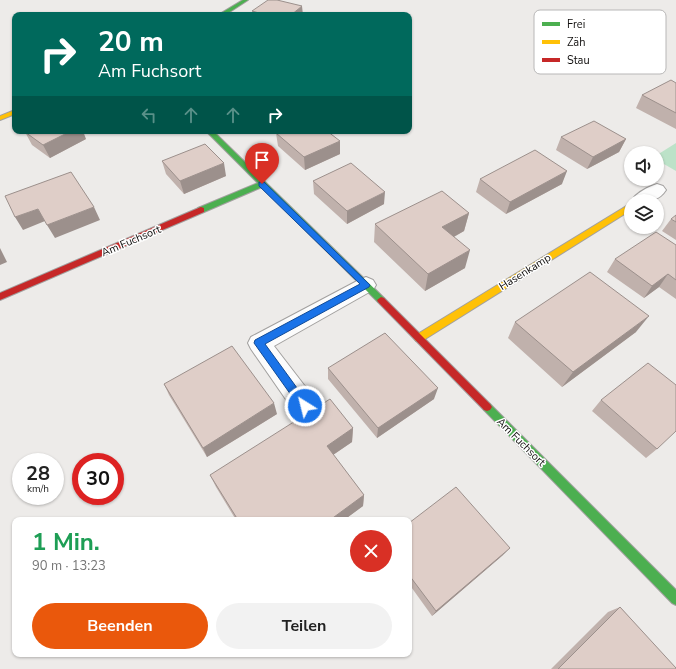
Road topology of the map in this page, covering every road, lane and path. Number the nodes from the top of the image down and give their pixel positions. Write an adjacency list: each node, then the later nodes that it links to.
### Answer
1 (246, 0): 2 (street)
2 (226, 12)
3 (12, 113): 4 (street)
4 (0, 118)
5 (212, 134): 6 (street, Am Fuchsort)
6 (262, 184): 10 (street, Am Fuchsort); 11 (street, Am Fuchsort)
7 (657, 190): 8 (street)
8 (651, 194)
9 (624, 211): 12 (street, Hasenkamp)
10 (366, 285): 12 (street, Am Fuchsort); 13 (street)
11 (0, 297)
12 (419, 338): 14 (street, Am Fuchsort)
13 (305, 406)
14 (676, 599)

